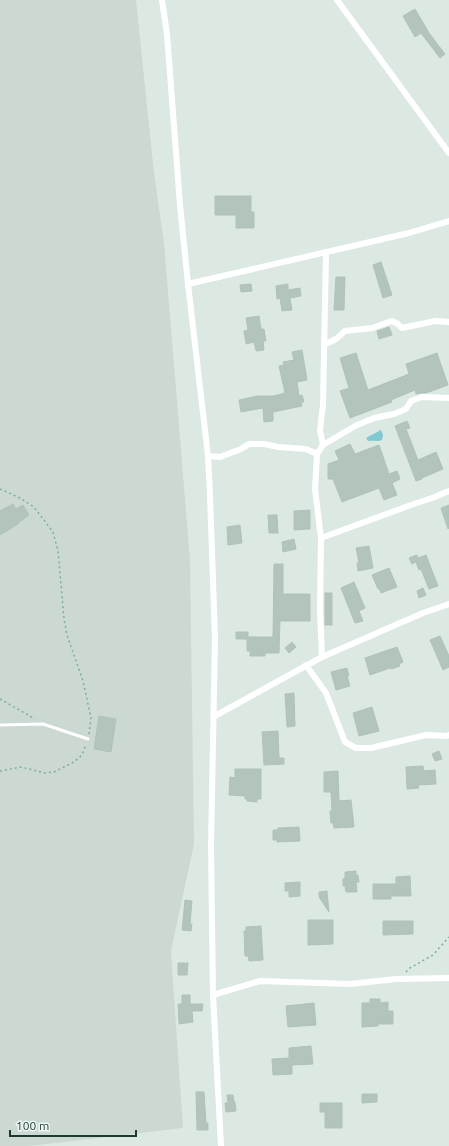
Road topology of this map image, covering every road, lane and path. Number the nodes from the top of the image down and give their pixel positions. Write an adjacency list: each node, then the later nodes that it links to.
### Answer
1 (162, 0): 6 (street)
2 (336, 0): 3 (street)
3 (449, 153)
4 (449, 221): 5 (street)
5 (326, 252): 6 (street); 8 (street)
6 (188, 284): 12 (street)
7 (449, 322): 8 (street)
8 (324, 343): 10 (street)
9 (449, 398): 10 (street)
10 (323, 445): 11 (street)
11 (317, 454): 12 (street); 15 (street)
12 (208, 456): 20 (street)
13 (0, 489): 24 (path)
14 (449, 491): 15 (street)
15 (322, 538): 17 (street)
16 (449, 604): 17 (street)
17 (322, 657): 18 (street)
18 (306, 665): 20 (street); 23 (street)
19 (0, 699): 21 (path)
20 (213, 717): 29 (street)
21 (44, 724): 22 (lane); 24 (lane)
22 (0, 725)
23 (449, 735)
24 (88, 739): 25 (path)
25 (0, 771)
26 (449, 937): 28 (path)
27 (449, 978): 28 (street)
28 (396, 980): 29 (street)
29 (213, 995): 30 (street)
30 (221, 1146)

